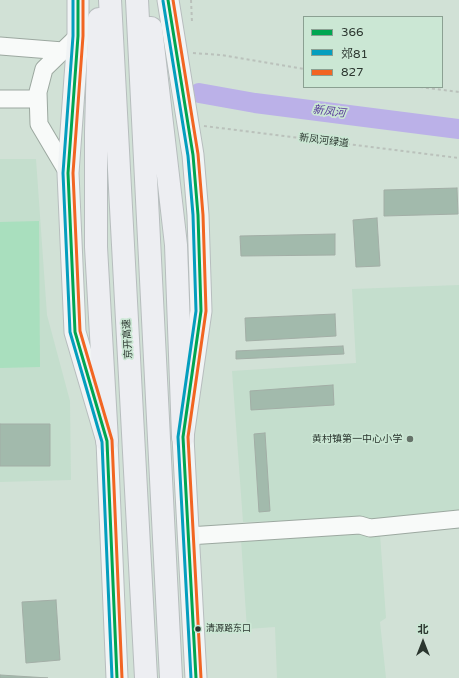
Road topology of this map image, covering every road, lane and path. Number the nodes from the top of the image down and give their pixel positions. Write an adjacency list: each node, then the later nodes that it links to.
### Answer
1 (78, 0): 9 (main road)
2 (100, 0): 13 (highway)
3 (110, 0): 13 (highway, 京开高速)
4 (137, 0): 12 (highway)
5 (147, 0): 12 (highway)
6 (168, 0): 12 (main road)
7 (191, 0): 8 (path)
8 (192, 22)
9 (78, 36): 11 (street); 13 (main road)
10 (0, 46): 11 (street)
11 (62, 51): 18 (street)
12 (163, 61): 14 (path); 19 (main road); 20 (highway)
13 (95, 67): 22 (main road); 24 (highway); 28 (highway, 京开高速)
14 (303, 69)
15 (428, 88): 16 (path)
16 (459, 92)
17 (0, 99): 18 (street)
18 (38, 100): 22 (street)
19 (188, 125): 21 (path, 新凤河绿道); 23 (main road)
20 (154, 128): 23 (highway); 29 (highway)
21 (459, 158)
22 (68, 173): 24 (main road)
23 (182, 437): 26 (main road)
24 (107, 442): 27 (main road)
25 (459, 519): 26 (street)
26 (188, 536): 30 (main road)
27 (117, 678)
28 (146, 678)
29 (171, 678)
30 (196, 678)

